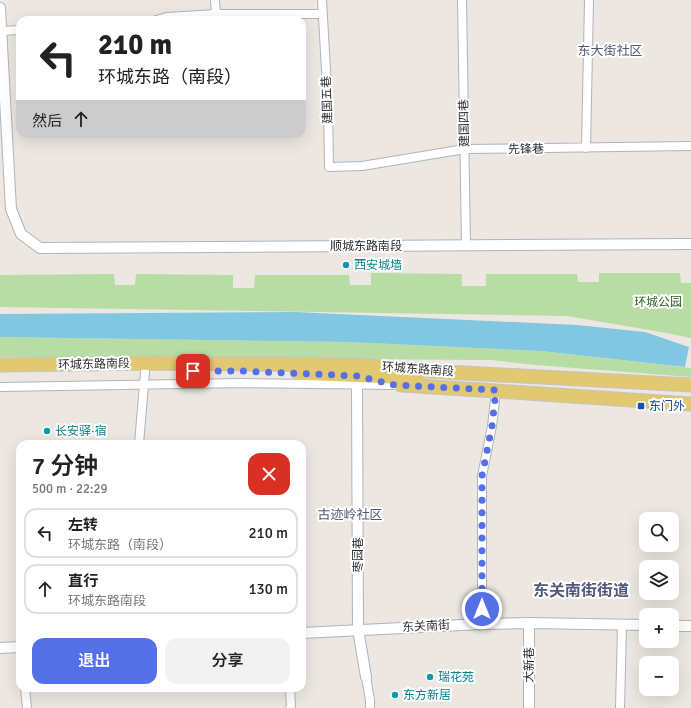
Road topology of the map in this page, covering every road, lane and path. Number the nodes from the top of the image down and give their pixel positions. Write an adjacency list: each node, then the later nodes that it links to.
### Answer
1 (215, 0): 6 (street)
2 (322, 0): 7 (street, 建国五巷)
3 (462, 0): 13 (street, 建国四巷)
4 (589, 0): 12 (street)
5 (0, 8): 10 (street)
6 (216, 14): 7 (street); 8 (street)
7 (322, 14): 14 (street, 建国五巷)
8 (183, 16)
9 (16, 30): 10 (street)
10 (2, 31): 16 (street, 顺城东路南段)
11 (691, 146): 12 (street, 先锋巷)
12 (586, 148): 13 (street, 先锋巷)
13 (465, 149): 14 (street, 先锋巷); 16 (street, 建国四巷)
14 (362, 166)
15 (691, 244): 16 (street, 顺城东路南段)
16 (466, 245)
17 (0, 365): 19 (main road, 环城东路南段)
18 (0, 374): 20 (main road, 环城东路南段)
19 (357, 375): 20 (main road, 环城东路南段); 21 (main road); 22 (main road, 环城东路南段); 24 (main road); 25 (main road, 环城东路南段); 34 (street, 枣园巷)
20 (145, 378): 23 (street); 27 (street)
21 (691, 378)
22 (691, 385)
23 (0, 387)
24 (496, 390): 26 (main road); 29 (street)
25 (691, 393)
26 (691, 404)
27 (139, 440)
28 (529, 623): 29 (street, 东关南街); 30 (street, 东关南街); 44 (street, 大新巷)
29 (482, 624): 34 (street, 东关南街)
30 (622, 625): 31 (street, 东关南街); 45 (street)
31 (639, 625)
32 (679, 626): 33 (street)
33 (691, 626)
34 (358, 629): 35 (street, 东关南街); 38 (street, 枣园巷)
35 (306, 633)
36 (0, 648): 37 (street)
37 (16, 648)
38 (366, 677): 43 (street)
39 (25, 692): 41 (street)
40 (290, 692): 42 (street)
41 (27, 708)
42 (290, 708)
43 (370, 708)
44 (529, 708)
45 (620, 708)

